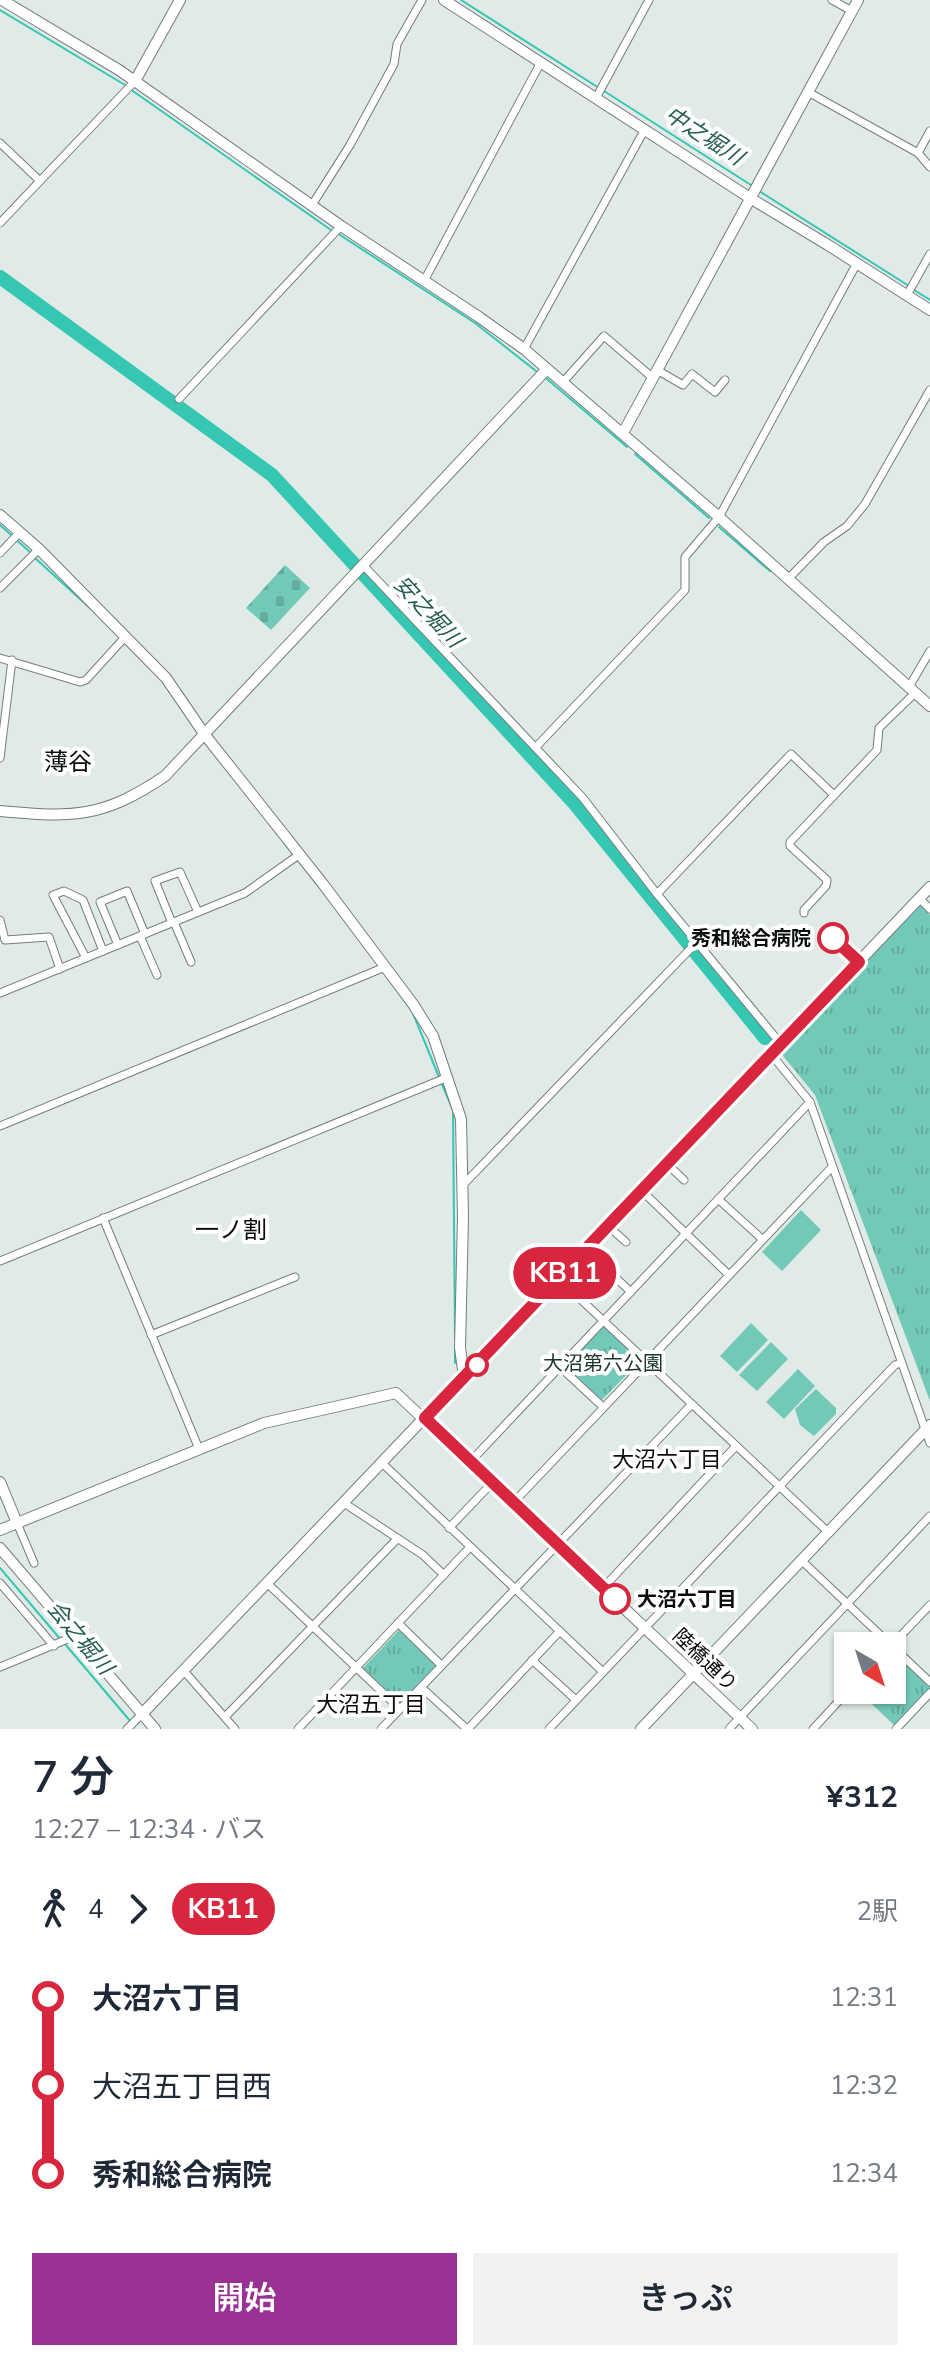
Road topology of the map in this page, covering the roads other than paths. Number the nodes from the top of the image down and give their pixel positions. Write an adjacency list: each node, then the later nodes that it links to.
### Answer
1 (2, 0): 10 (street)
2 (180, 0): 10 (street)
3 (422, 0): 20 (street)
4 (444, 0): 9 (street)
5 (649, 0): 11 (street)
6 (832, 0): 8 (street)
7 (858, 0): 8 (street)
8 (852, 11): 12 (street)
9 (541, 62): 11 (street); 25 (street)
10 (134, 82): 18 (street); 20 (street)
11 (599, 92): 13 (street)
12 (808, 92): 16 (street); 19 (street)
13 (645, 129): 19 (street); 28 (street)
14 (930, 131): 16 (street)
15 (0, 143): 18 (street)
16 (918, 153): 17 (street)
17 (930, 167)
18 (40, 181): 21 (street)
19 (750, 198): 24 (street); 30 (street)
20 (312, 205): 22 (street)
21 (0, 223)
22 (340, 227): 25 (street); 34 (street)
23 (930, 254): 26 (street)
24 (857, 263): 26 (street); 37 (street)
25 (424, 281): 28 (street)
26 (907, 295): 27 (street)
27 (930, 310)
28 (524, 349): 29 (street)
29 (547, 369): 32 (street); 41 (street)
30 (655, 374): 31 (street); 32 (street); 35 (street)
31 (725, 380)
32 (563, 382): 35 (street)
33 (930, 390): 42 (street)
34 (179, 399)
35 (623, 433): 37 (street)
36 (0, 515): 38 (street)
37 (719, 517): 42 (street); 51 (street)
38 (20, 532): 39 (street); 40 (street)
39 (39, 549): 43 (street); 44 (street)
40 (0, 553)
41 (364, 566): 50 (street); 51 (street)
42 (789, 578): 48 (street)
43 (0, 588)
44 (126, 635): 47 (street); 50 (street)
45 (930, 651): 48 (street)
46 (0, 658): 47 (street)
47 (12, 660): 52 (street)
48 (912, 690): 49 (street); 53 (street)
49 (930, 706)
50 (205, 735): 54 (street); 55 (street)
51 (536, 747): 57 (street)
52 (0, 758)
53 (834, 795): 57 (street); 61 (street)
54 (0, 811)
55 (300, 854): 60 (street); 70 (street)
56 (930, 887): 58 (street)
57 (657, 894): 65 (street)
58 (919, 898): 59 (street); 74 (street)
59 (930, 909)
60 (198, 912): 63 (street); 63 (street)
61 (804, 913)
62 (0, 920): 71 (street)
63 (173, 922): 64 (street); 69 (street)
64 (142, 935): 66 (street); 66 (street); 72 (street)
65 (696, 943): 74 (street); 82 (street)
66 (118, 945): 67 (street)
67 (103, 951): 68 (street); 68 (street)
68 (86, 958): 71 (street)
69 (191, 962)
70 (385, 967): 76 (street); 78 (street)
71 (60, 969): 73 (street)
72 (157, 975)
73 (0, 993)
74 (781, 1044): 75 (street)
75 (771, 1054): 77 (street); 79 (street)
76 (448, 1077): 82 (street); 85 (street)
77 (810, 1102): 80 (street); 84 (street)
78 (0, 1126)
79 (667, 1164): 81 (street); 83 (street)
80 (832, 1167): 88 (street); 99 (street)
81 (684, 1180)
82 (463, 1185): 101 (street)
83 (642, 1191): 86 (street); 87 (street)
84 (718, 1199): 87 (street); 88 (street)
85 (103, 1218): 91 (street); 97 (street)
86 (608, 1226): 89 (street); 90 (street)
87 (686, 1233): 92 (street); 95 (street)
88 (762, 1239): 92 (street)
89 (626, 1242)
90 (586, 1250): 94 (street); 95 (street)
91 (0, 1261)
92 (728, 1274): 98 (street)
93 (295, 1277): 97 (street)
94 (559, 1279): 96 (street); 101 (street)
95 (631, 1292): 96 (street)
96 (604, 1320): 98 (street); 100 (street)
97 (151, 1335): 108 (street)
98 (646, 1361): 102 (street); 103 (street)
99 (901, 1363): 105 (street); 113 (street)
100 (560, 1367): 103 (street); 109 (street)
101 (464, 1378): 104 (street)
102 (692, 1404): 107 (street); 122 (street)
103 (602, 1406): 115 (street)
104 (425, 1418): 108 (street, 陸橋通り); 109 (street, 陸橋通り); 110 (street)
105 (928, 1428): 106 (street); 120 (street)
106 (930, 1443)
107 (736, 1446): 113 (street); 130 (street)
108 (199, 1449): 117 (street)
109 (470, 1462): 112 (street, 陸橋通り)
110 (382, 1463): 114 (street); 118 (street)
111 (0, 1482): 117 (street)
112 (492, 1483): 115 (street, 陸橋通り); 118 (street)
113 (779, 1487): 120 (street); 136 (street)
114 (344, 1503): 121 (street); 129 (street)
115 (513, 1503): 122 (street, 陸橋通り)
116 (930, 1516): 132 (street)
117 (17, 1523): 119 (street); 126 (street)
118 (449, 1528): 123 (street)
119 (0, 1530)
120 (828, 1532): 125 (street)
121 (397, 1539): 127 (street); 135 (street)
122 (557, 1545): 130 (street, 陸橋通り); 131 (street)
123 (470, 1547): 127 (street); 131 (street)
124 (0, 1548): 140 (street)
125 (801, 1560): 132 (street); 149 (street)
126 (34, 1563)
127 (444, 1575): 134 (street)
128 (0, 1583): 141 (street)
129 (268, 1584): 135 (street); 147 (street)
130 (603, 1588): 136 (street, 陸橋通り)
131 (515, 1589): 137 (street); 144 (street)
132 (847, 1603): 138 (street); 158 (street)
133 (930, 1605): 139 (street)
134 (398, 1623): 144 (street); 146 (street)
135 (312, 1626): 146 (street); 157 (street)
136 (645, 1628): 148 (street); 149 (street, 陸橋通り)
137 (560, 1631): 143 (street); 148 (street)
138 (877, 1632)
139 (904, 1632)
140 (70, 1638): 141 (street); 156 (street)
141 (54, 1646): 145 (street)
142 (906, 1659): 150 (street)
143 (532, 1660): 153 (street); 164 (street)
144 (441, 1665): 151 (street)
145 (0, 1667)
146 (356, 1668): 155 (street); 162 (street)
147 (184, 1671): 156 (street); 157 (street)
148 (603, 1672): 153 (street)
149 (693, 1674): 158 (street, 陸橋通り); 166 (street)
150 (930, 1682)
151 (421, 1687): 155 (street); 164 (street)
152 (930, 1693): 170 (street)
153 (576, 1700): 165 (street)
154 (836, 1704): 169 (street)
155 (400, 1709): 163 (street)
156 (139, 1717): 159 (street); 160 (street)
157 (225, 1717): 161 (street)
158 (740, 1718): 167 (street); 168 (street, 陸橋通り)
159 (128, 1728)
160 (155, 1729)
161 (235, 1729)
162 (298, 1729)
163 (381, 1729)
164 (467, 1729)
165 (549, 1729)
166 (641, 1729)
167 (729, 1729)
168 (752, 1729)
169 (813, 1729)
170 (896, 1729)

